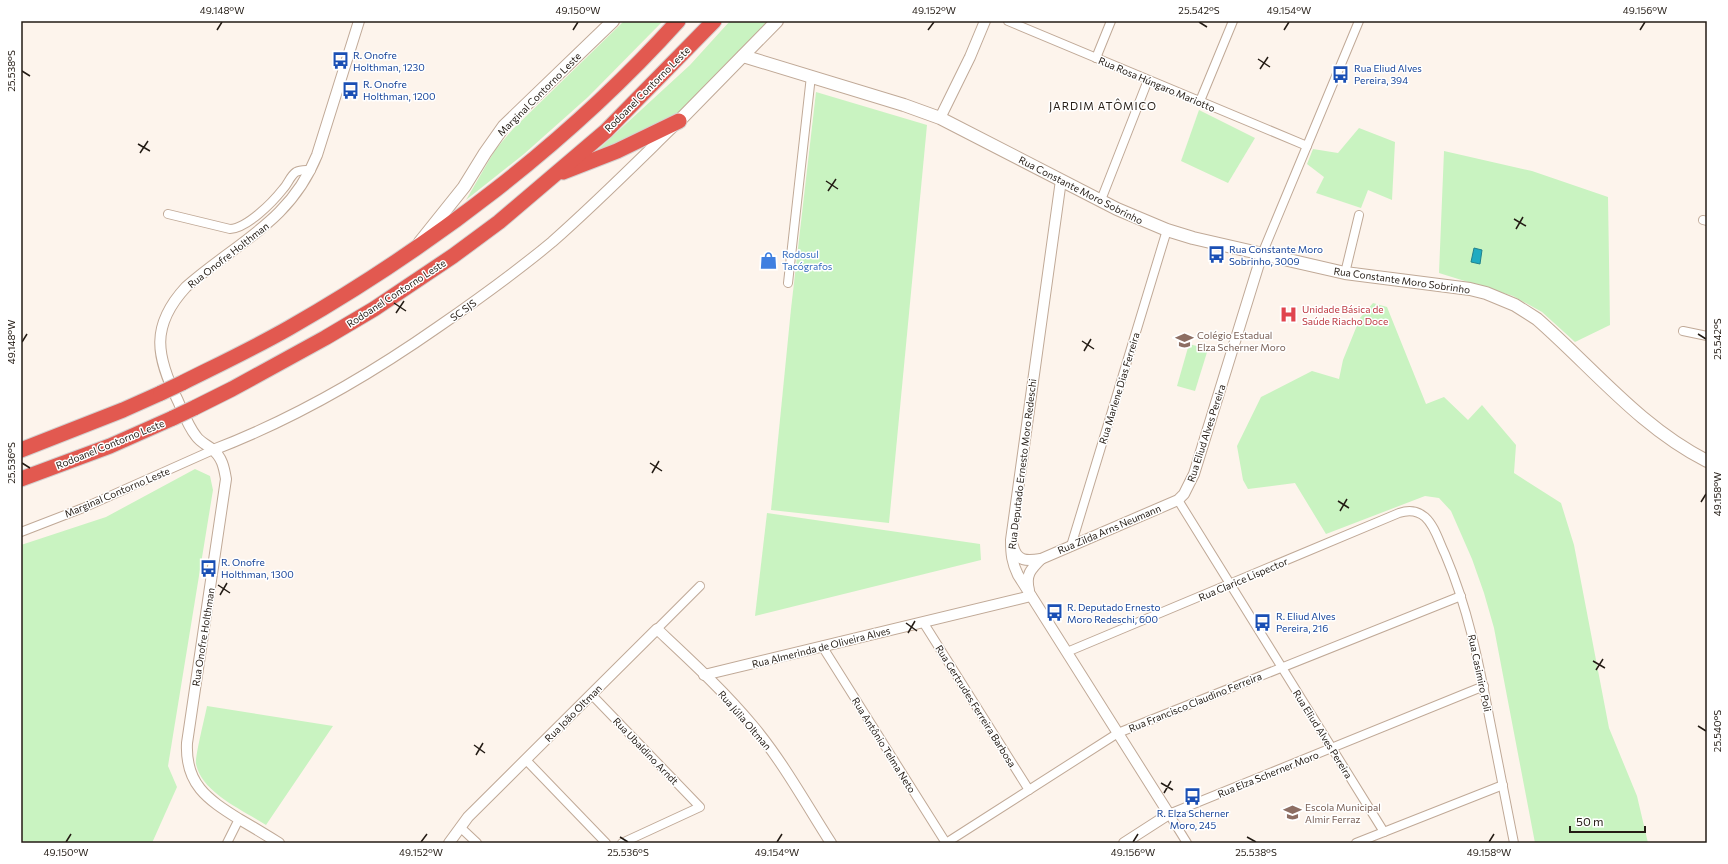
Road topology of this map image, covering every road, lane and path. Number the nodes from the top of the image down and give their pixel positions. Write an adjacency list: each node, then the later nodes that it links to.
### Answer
1 (359, 21): 19 (street, Rua Onofre Holthman)
2 (613, 21): 26 (main road, Marginal Contorno Leste)
3 (678, 21): 26 (highway)
4 (714, 21): 20 (highway, Rodoanel Contorno Leste)
5 (777, 21): 11 (main road)
6 (985, 21): 16 (street)
7 (1008, 21): 12 (street, Rua Rosa Húngaro Mariotto)
8 (1111, 21): 12 (street)
9 (1234, 21): 15 (street)
10 (1358, 21): 18 (street, Rua Eliud Alves Pereira)
11 (743, 56): 13 (main road, Rua Constante Moro Sobrinho); 17 (main road)
12 (1096, 58): 14 (street, Rua Rosa Húngaro Mariotto)
13 (811, 76): 16 (main road, Rua Constante Moro Sobrinho); 29 (street)
14 (1148, 80): 15 (street, Rua Rosa Húngaro Mariotto); 22 (street)
15 (1200, 102): 18 (street, Rua Rosa Húngaro Mariotto)
16 (940, 118): 21 (main road, Rua Constante Moro Sobrinho)
17 (679, 121): 20 (highway); 33 (street, SC SJS)
18 (1307, 146): 27 (street, Rua Eliud Alves Pereira)
19 (311, 170): 23 (street); 33 (street, Rua Onofre Holthman)
20 (549, 178): 35 (highway, Rodoanel Contorno Leste, bridge)
21 (1061, 180): 22 (main road, Rua Constante Moro Sobrinho); 39 (street, Rua Deputado Ernesto Moro Redeschi)
22 (1100, 200): 25 (main road, Rua Constante Moro Sobrinho)
23 (168, 214)
24 (1359, 216): 28 (street)
25 (1167, 230): 27 (main road, Rua Constante Moro Sobrinho); 40 (street, Rua Marlene Dias Ferreira)
26 (414, 248): 32 (highway, bridge)
27 (1262, 254): 28 (main road, Rua Constante Moro Sobrinho); 36 (street, Rua Eliud Alves Pereira)
28 (1345, 273): 34 (main road, Rua Constante Moro Sobrinho)
29 (788, 283)
30 (1683, 330): 31 (street)
31 (1707, 336)
32 (21, 450)
33 (213, 450): 38 (street, Marginal Contorno Leste); 60 (street, Rua Onofre Holthman)
34 (1707, 461)
35 (21, 479)
36 (1178, 500): 40 (street, Rua Zilda Arns Neumann); 42 (street, Rua Eliud Alves Pereira)
37 (1420, 514): 42 (street, Rua Clarice Lispector); 45 (street, Rua Casimiro Poli)
38 (21, 532)
39 (1011, 540): 41 (street, Rua Zilda Arns Neumann); 44 (street, Rua Deputado Ernesto Moro Redeschi)
40 (1071, 546): 41 (street, Rua Zilda Arns Neumann)
41 (1041, 559): 44 (street, Rua Zilda Arns Neumann)
42 (1230, 584): 49 (street, Rua Clarice Lispector); 50 (street, Rua Eliud Alves Pereira)
43 (700, 586): 47 (street, Rua João Oltman)
44 (1031, 596): 46 (street, Rua Almerinda de Oliveira Alves); 49 (street, Rua Deputado Ernesto Moro Redeschi)
45 (1461, 596): 50 (street, Rua Francisco Claudino Ferreira); 52 (street, Rua Casimiro Poli)
46 (923, 622): 48 (street, Rua Almerinda de Oliveira Alves); 58 (street, Rua Gertrudes Ferreira Barbosa)
47 (657, 629): 51 (street, Rua Júlia Oltman); 53 (street, Rua João Oltman)
48 (822, 646): 51 (street, Rua Almerinda de Oliveira Alves); 70 (street, Rua Antônio Telma Neto)
49 (1067, 652): 54 (street, Rua Deputado Ernesto Moro Redeschi)
50 (1282, 667): 54 (street, Rua Francisco Claudino Ferreira); 55 (street, Rua Eliud Alves Pereira)
51 (704, 675): 69 (street, Rua Júlia Oltman)
52 (1484, 686): 55 (street, Rua Elza Scherner Moro); 57 (street, Rua Casimiro Poli)
53 (591, 694): 56 (street, Rua João Oltman); 68 (street, Rua Ubaldino Arndt)
54 (1118, 733): 58 (street, Rua Francisco Claudino Ferreira); 59 (street, Rua Deputado Ernesto Moro Redeschi)
55 (1332, 748): 59 (street, Rua Elza Scherner Moro); 62 (street, Rua Eliud Alves Pereira)
56 (526, 760): 61 (street, Rua João Oltman); 67 (street)
57 (1503, 785): 62 (street); 74 (street, Rua Casimiro Poli)
58 (1029, 790): 70 (street, Rua Francisco Claudino Ferreira)
59 (1169, 814): 71 (street, Rua Elza Scherner Moro); 72 (street, Rua Deputado Ernesto Moro Redeschi)
60 (239, 819): 63 (street); 64 (street, Rua Onofre Holthman)
61 (460, 827): 65 (street, Rua João Oltman); 66 (street)
62 (1384, 832): 73 (street)
63 (227, 843)
64 (279, 843)
65 (448, 843)
66 (476, 843)
67 (606, 843)
68 (622, 843)
69 (831, 843)
70 (946, 843)
71 (1124, 843)
72 (1187, 843)
73 (1356, 843)
74 (1514, 843)

